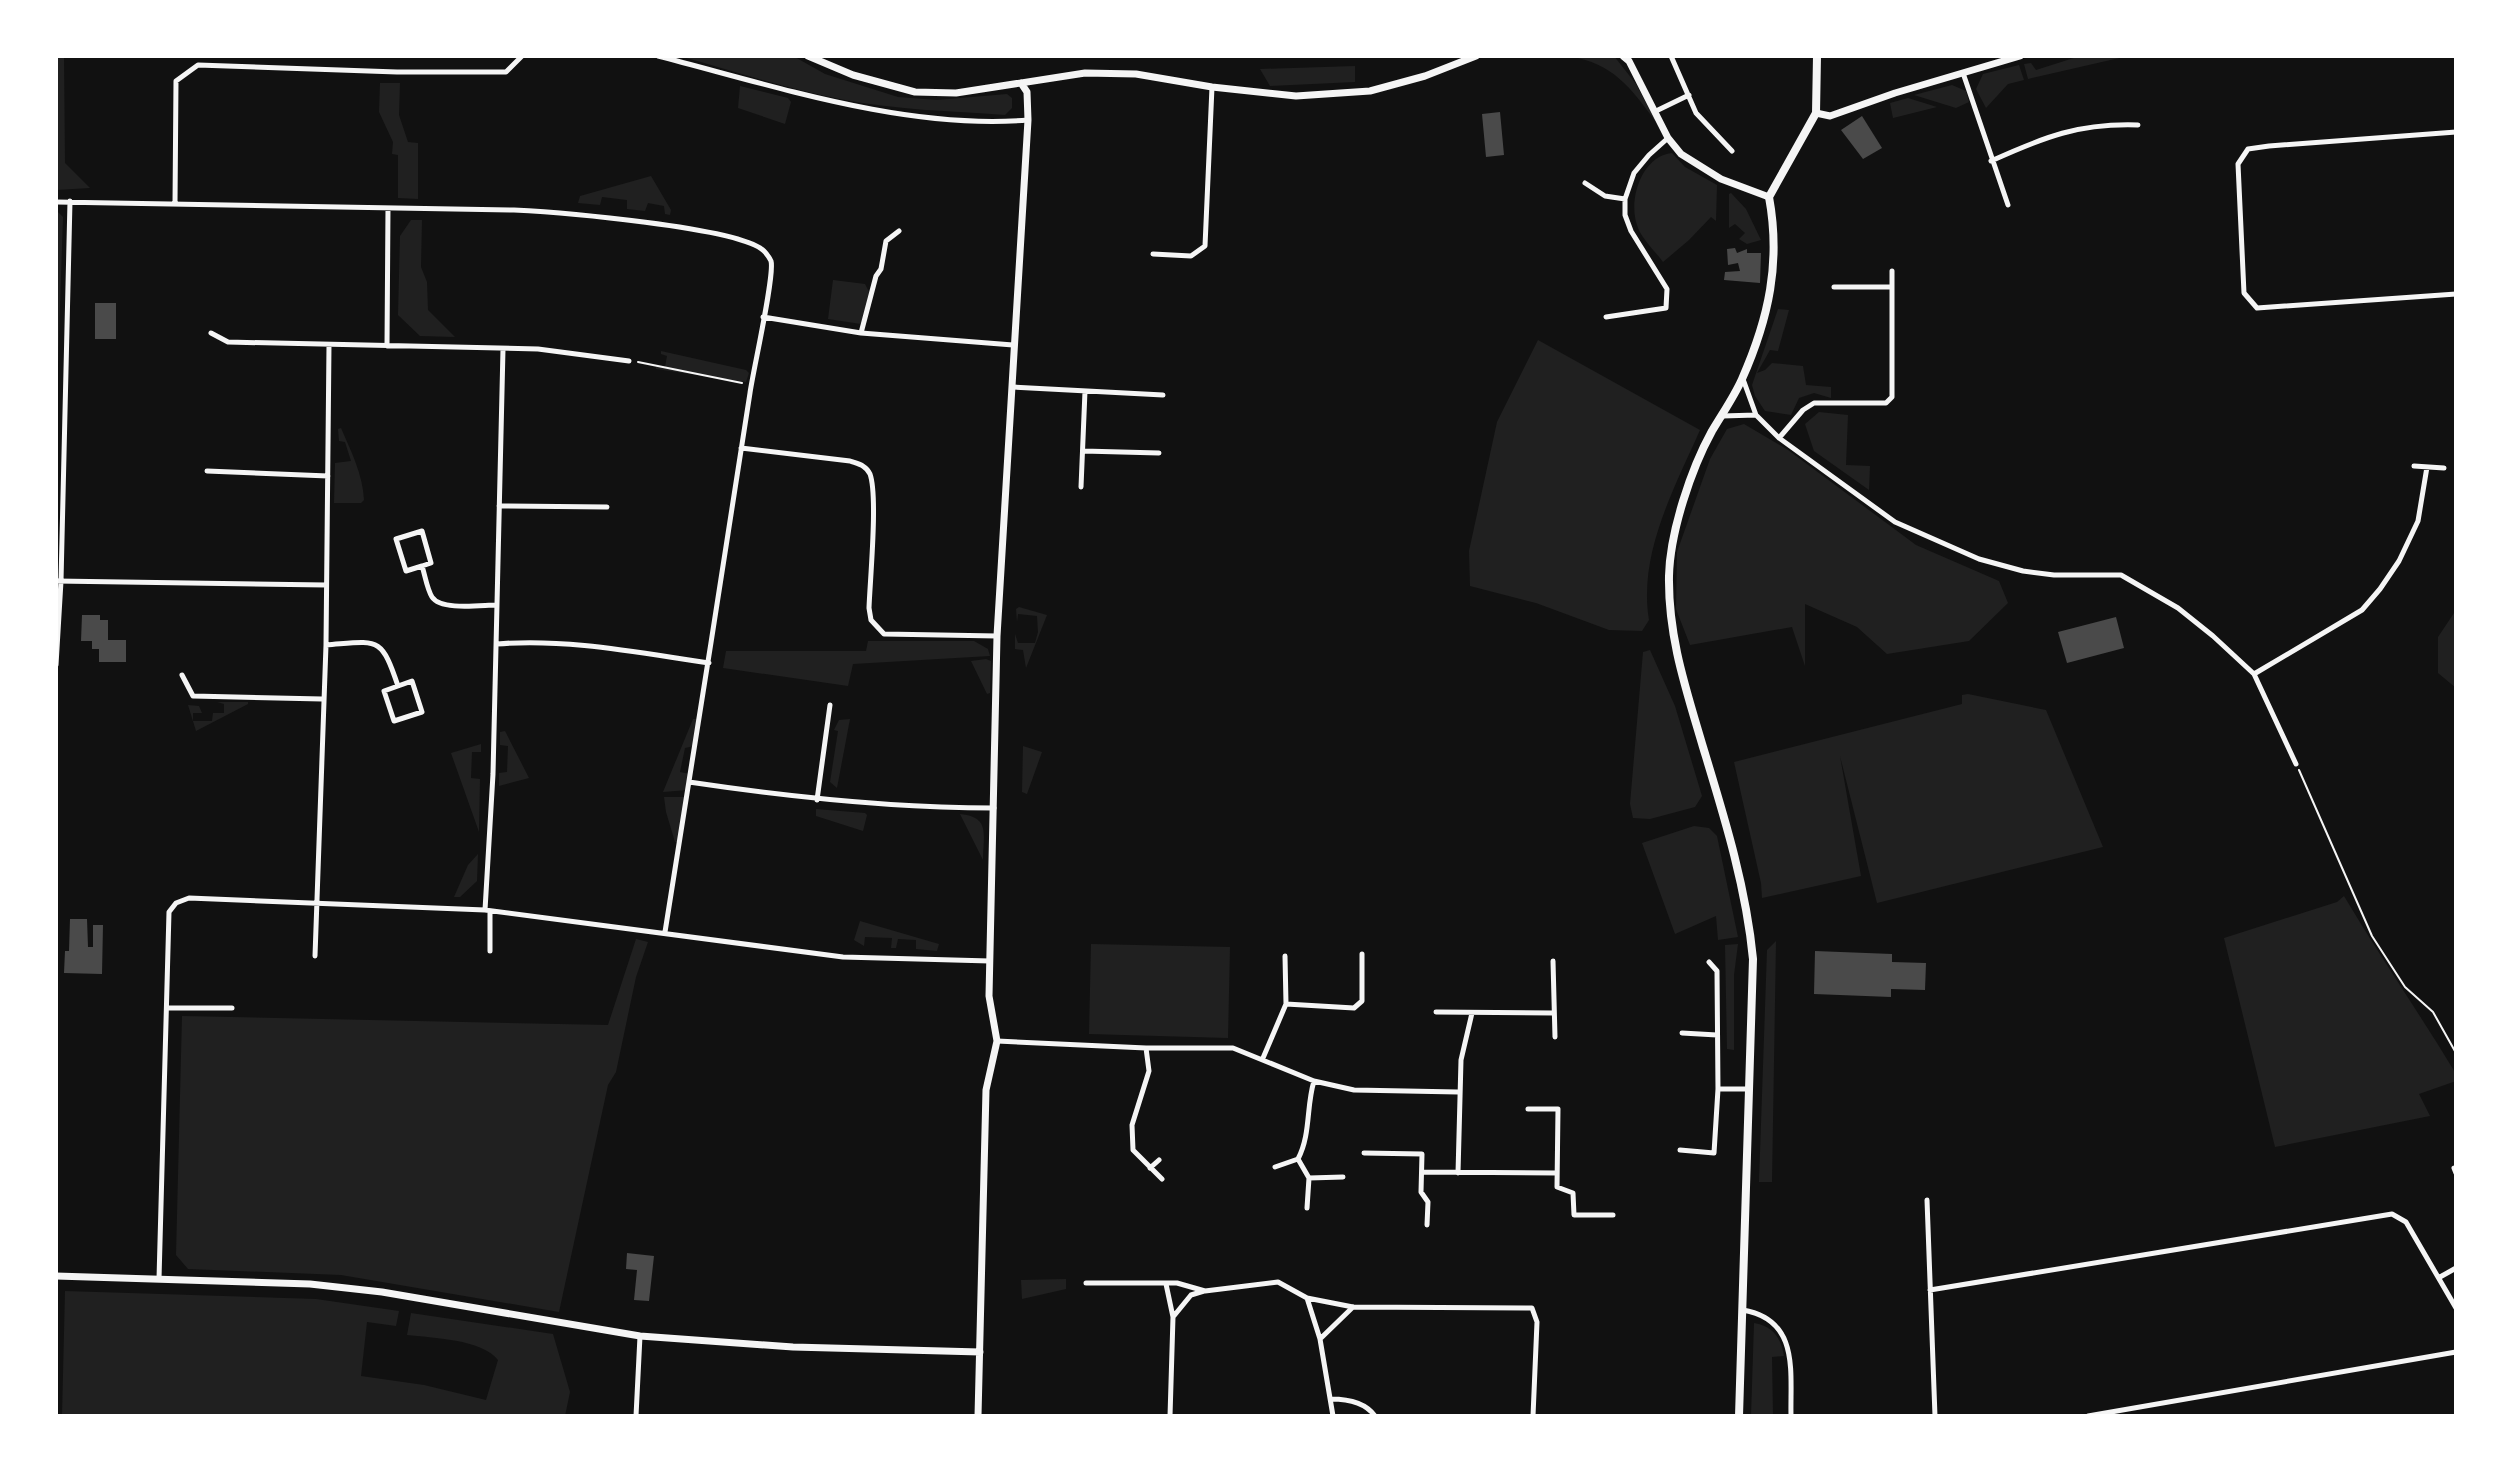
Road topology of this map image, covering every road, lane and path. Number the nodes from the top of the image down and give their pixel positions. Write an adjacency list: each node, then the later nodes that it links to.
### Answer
1 (522, 56): 26 (street)
2 (658, 56): 15 (street)
3 (808, 56): 10 (street)
4 (1476, 56): 11 (street)
5 (1623, 56): 13 (street)
6 (1671, 56): 12 (street)
7 (1817, 56): 14 (main road)
8 (2020, 56): 9 (street)
9 (1963, 73): 14 (street); 20 (street)
10 (1021, 83): 11 (street); 15 (street)
11 (1212, 87): 30 (street)
12 (1689, 95): 13 (street); 19 (street)
13 (1656, 111): 18 (street)
14 (1816, 113): 22 (main road)
15 (1028, 120): 40 (street)
16 (2138, 125): 20 (street)
17 (2456, 132): 34 (street)
18 (1668, 138): 22 (street); 23 (street)
19 (1732, 151)
20 (1991, 161): 27 (street)
21 (1585, 183): 23 (street)
22 (1769, 197): 44 (main road)
23 (1625, 199): 36 (street)
24 (70, 201): 25 (street); 26 (street); 63 (street)
25 (56, 202)
26 (175, 203): 28 (street)
27 (2008, 205)
28 (388, 208): 35 (street); 41 (street)
29 (899, 231): 38 (street)
30 (1153, 254)
31 (1892, 271): 33 (street)
32 (1834, 287): 33 (street)
33 (1892, 287): 51 (street)
34 (2456, 294)
35 (763, 317): 38 (street); 45 (street)
36 (1606, 317)
37 (211, 333): 39 (street)
38 (861, 333): 40 (street)
39 (329, 345): 41 (street); 59 (street)
40 (1013, 345): 46 (street)
41 (387, 346): 42 (street)
42 (503, 349): 43 (street); 61 (street)
43 (629, 361): 45 (path)
44 (1742, 378): 49 (street); 50 (main road)
45 (751, 385): 52 (street)
46 (1011, 386): 47 (street); 68 (street)
47 (1085, 391): 48 (street); 53 (street)
48 (1163, 395)
49 (1756, 415): 50 (street); 51 (street)
50 (1722, 416): 107 (main road)
51 (1779, 438): 73 (street)
52 (741, 448): 68 (street); 71 (street)
53 (1083, 451): 54 (street); 60 (street)
54 (1159, 453)
55 (2414, 466): 56 (street)
56 (2427, 467): 57 (street); 73 (street)
57 (2444, 468)
58 (207, 471): 59 (street)
59 (328, 476): 66 (street)
60 (1081, 487)
61 (499, 506): 62 (street); 67 (street)
62 (607, 507)
63 (59, 510): 65 (street)
64 (422, 566): 64 (street); 67 (street)
65 (58, 581): 66 (street); 72 (street)
66 (326, 585): 70 (street)
67 (496, 605): 69 (street)
68 (997, 636): 81 (street)
69 (497, 644): 71 (street); 83 (street)
70 (326, 645): 75 (street); 76 (street)
71 (709, 663): 79 (street)
72 (56, 665)
73 (2254, 674): 78 (street)
74 (182, 675): 76 (street)
75 (398, 686): 75 (street)
76 (322, 699): 82 (street)
77 (830, 705): 80 (street)
78 (2296, 764): 103 (path)
79 (689, 782): 80 (street); 84 (street)
80 (817, 800): 81 (street)
81 (994, 808): 89 (street)
82 (317, 904): 83 (street); 87 (street); 93 (street)
83 (488, 910): 84 (street); 85 (street)
84 (665, 932): 89 (street)
85 (490, 951)
86 (1362, 954): 92 (street)
87 (315, 956)
88 (1285, 956): 92 (street)
89 (990, 961): 101 (street)
90 (1553, 961): 97 (street)
91 (1709, 962): 99 (street)
92 (1286, 1004): 104 (street)
93 (167, 1008): 94 (street); 129 (street)
94 (232, 1008)
95 (1436, 1012): 96 (street)
96 (1472, 1013): 97 (street); 108 (street)
97 (1553, 1013): 100 (street)
98 (1682, 1033): 99 (street)
99 (1717, 1035): 106 (street)
100 (1555, 1037)
101 (997, 1041): 102 (street); 141 (street)
102 (1146, 1048): 104 (street); 115 (street)
103 (2456, 1053)
104 (1263, 1058): 105 (street)
105 (1314, 1081): 108 (street); 112 (street)
106 (1718, 1089): 107 (street); 110 (street)
107 (1747, 1089): 137 (main road)
108 (1458, 1092): 117 (street)
109 (1528, 1109): 118 (street)
110 (1680, 1150)
111 (1364, 1153): 116 (street)
112 (1298, 1159): 114 (street); 120 (street)
113 (1159, 1160): 115 (street)
114 (1275, 1167)
115 (1150, 1168): 121 (street)
116 (1422, 1172): 117 (street); 125 (street)
117 (1458, 1173): 118 (street)
118 (1557, 1173): 124 (street)
119 (1343, 1177): 120 (street)
120 (1309, 1178): 123 (street)
121 (1162, 1179)
122 (1927, 1200): 132 (street)
123 (1307, 1208)
124 (1613, 1215)
125 (1427, 1225)
126 (2456, 1268): 128 (street)
127 (56, 1276): 129 (street)
128 (2439, 1278): 132 (street); 136 (street)
129 (159, 1279): 139 (street)
130 (1086, 1283): 131 (street)
131 (1166, 1284): 133 (street); 138 (street)
132 (1930, 1290): 152 (street)
133 (1205, 1291): 134 (street); 138 (street)
134 (1307, 1298): 135 (street); 140 (street)
135 (1353, 1307): 140 (street); 149 (street)
136 (2456, 1308)
137 (1742, 1310): 150 (main road); 151 (street)
138 (1173, 1317): 146 (street)
139 (640, 1336): 141 (street); 144 (street)
140 (1320, 1339): 143 (street)
141 (980, 1352): 145 (street)
142 (2456, 1352): 153 (street)
143 (1331, 1399): 147 (street); 148 (street)
144 (636, 1416)
145 (978, 1416)
146 (1170, 1416)
147 (1333, 1416)
148 (1375, 1416)
149 (1533, 1416)
150 (1739, 1416)
151 (1791, 1416)
152 (1935, 1416)
153 (2088, 1416)

